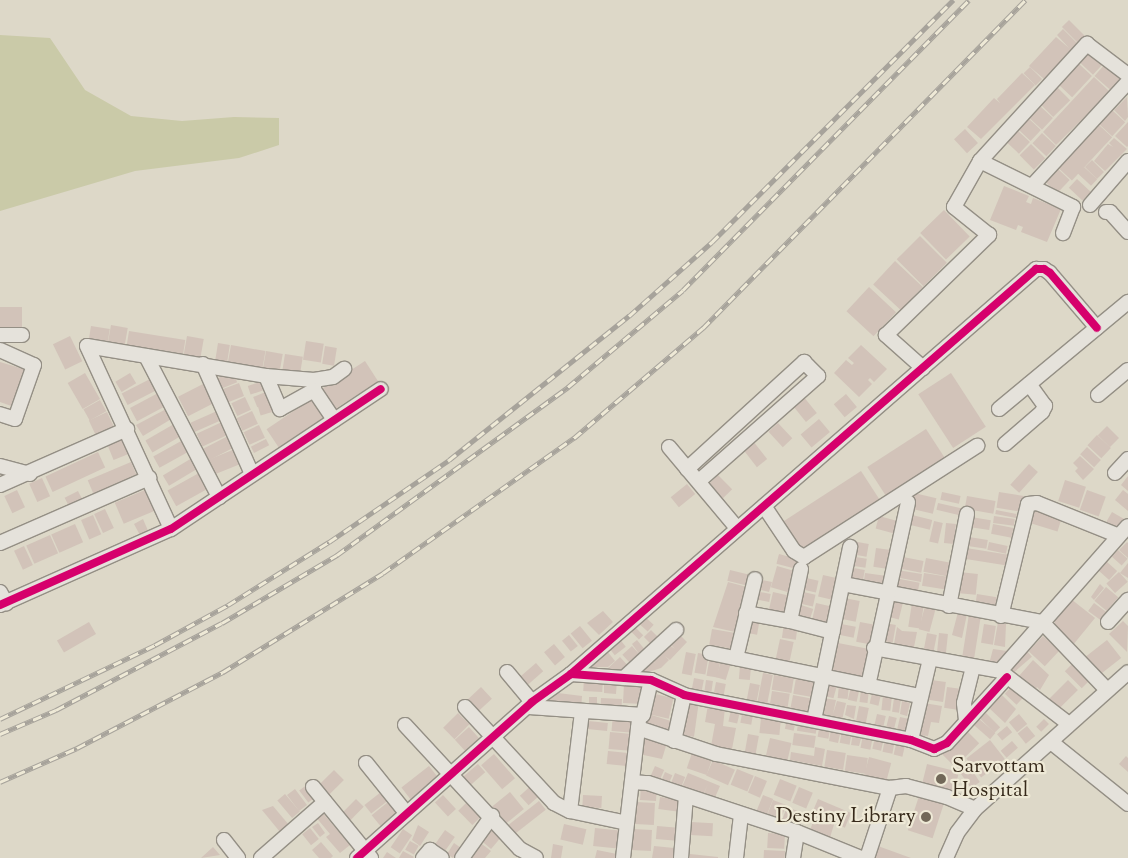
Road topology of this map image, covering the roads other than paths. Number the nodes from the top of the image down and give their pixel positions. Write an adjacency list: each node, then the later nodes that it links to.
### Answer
1 (1128, 75): 3 (street)
2 (1128, 82): 5 (street)
3 (980, 161): 5 (street); 18 (street)
4 (1128, 162): 6 (street)
5 (1033, 185): 9 (street)
6 (1090, 205)
7 (1106, 212): 8 (street)
8 (1128, 232)
9 (1063, 233)
10 (1128, 302): 11 (street)
11 (1097, 328): 18 (street); 21 (street)
12 (0, 335): 13 (street)
13 (22, 335)
14 (0, 350): 26 (street)
15 (146, 356): 16 (street); 28 (street); 41 (street)
16 (203, 364): 20 (street); 37 (street)
17 (344, 368): 22 (street)
18 (923, 368): 43 (street)
19 (1128, 370): 24 (street)
20 (266, 376): 22 (street); 22 (street)
21 (1029, 384): 25 (street); 29 (street)
22 (314, 385): 27 (street)
23 (380, 389): 27 (street)
24 (1098, 395)
25 (998, 409)
26 (0, 414)
27 (334, 420): 37 (street)
28 (127, 429): 36 (street); 38 (street)
29 (1006, 444)
30 (977, 446): 43 (street)
31 (669, 447): 34 (street)
32 (1128, 459): 35 (street)
33 (0, 466): 36 (street)
34 (687, 468): 39 (street); 39 (street)
35 (1115, 473)
36 (30, 474): 40 (street)
37 (252, 474): 41 (street)
38 (149, 478): 46 (street); 48 (street)
39 (699, 481): 45 (street)
40 (0, 485)
41 (219, 497): 46 (street)
42 (908, 502): 53 (street)
43 (764, 506): 45 (street)
44 (967, 514): 56 (street)
45 (737, 528): 71 (street)
46 (171, 529): 54 (street)
47 (1123, 531): 58 (street); 60 (street)
48 (0, 543)
49 (850, 547): 52 (street)
50 (801, 569): 59 (street)
51 (755, 579): 57 (street)
52 (843, 584): 53 (street); 63 (street)
53 (887, 594): 56 (street); 64 (street)
54 (2, 600)
55 (1128, 600): 61 (street)
56 (949, 606): 58 (street)
57 (746, 613): 59 (street); 66 (street)
58 (1001, 616): 60 (street)
59 (790, 621): 63 (street)
60 (1042, 622): 72 (street); 77 (street)
61 (1108, 622)
62 (676, 630): 74 (street)
63 (833, 632): 73 (street)
64 (874, 648): 67 (street); 76 (street)
65 (710, 652): 66 (street)
66 (736, 658): 73 (street)
67 (930, 659): 68 (street); 79 (street)
68 (973, 667): 72 (street); 85 (street)
69 (507, 672): 80 (street)
70 (1128, 672): 77 (street)
71 (571, 674): 74 (street); 80 (street)
72 (1004, 674): 85 (street); 86 (street)
73 (824, 677): 76 (street); 84 (street)
74 (624, 678): 75 (street)
75 (651, 680): 78 (street); 83 (street)
76 (868, 686): 79 (street)
77 (1107, 690): 86 (street)
78 (684, 695): 84 (street); 91 (street)
79 (920, 696): 90 (street)
80 (531, 704): 82 (street); 89 (street)
81 (465, 707): 89 (street)
82 (582, 712): 83 (street); 102 (street)
83 (640, 714): 88 (street)
84 (814, 720): 90 (street)
85 (966, 720): 90 (street)
86 (1069, 724): 92 (street)
87 (405, 725): 94 (street)
88 (638, 728): 91 (street); 95 (street)
89 (494, 739): 94 (street); 102 (street)
90 (911, 740)
91 (674, 741): 97 (street)
92 (1051, 742): 100 (street); 101 (street)
93 (366, 763): 103 (street)
94 (452, 774): 103 (street); 105 (street)
95 (632, 782): 98 (street); 106 (street)
96 (313, 787): 99 (street)
97 (890, 788): 101 (street); 122 (street)
98 (686, 796): 104 (street); 118 (street)
99 (325, 802): 110 (street); 112 (street)
100 (1128, 804)
101 (975, 809): 123 (street)
102 (570, 811): 106 (street)
103 (407, 814): 110 (street)
104 (741, 815): 107 (street); 119 (street)
105 (492, 816): 109 (street); 115 (street)
106 (627, 823): 117 (street)
107 (797, 832): 120 (street); 121 (street)
108 (224, 840): 111 (street)
109 (518, 854): 116 (street)
110 (364, 855)
111 (238, 858)
112 (261, 858)
113 (423, 858): 114 (street)
114 (442, 858)
115 (462, 858)
116 (536, 858)
117 (623, 858)
118 (681, 858)
119 (736, 858)
120 (793, 858)
121 (861, 858)
122 (868, 858)
123 (946, 858)

